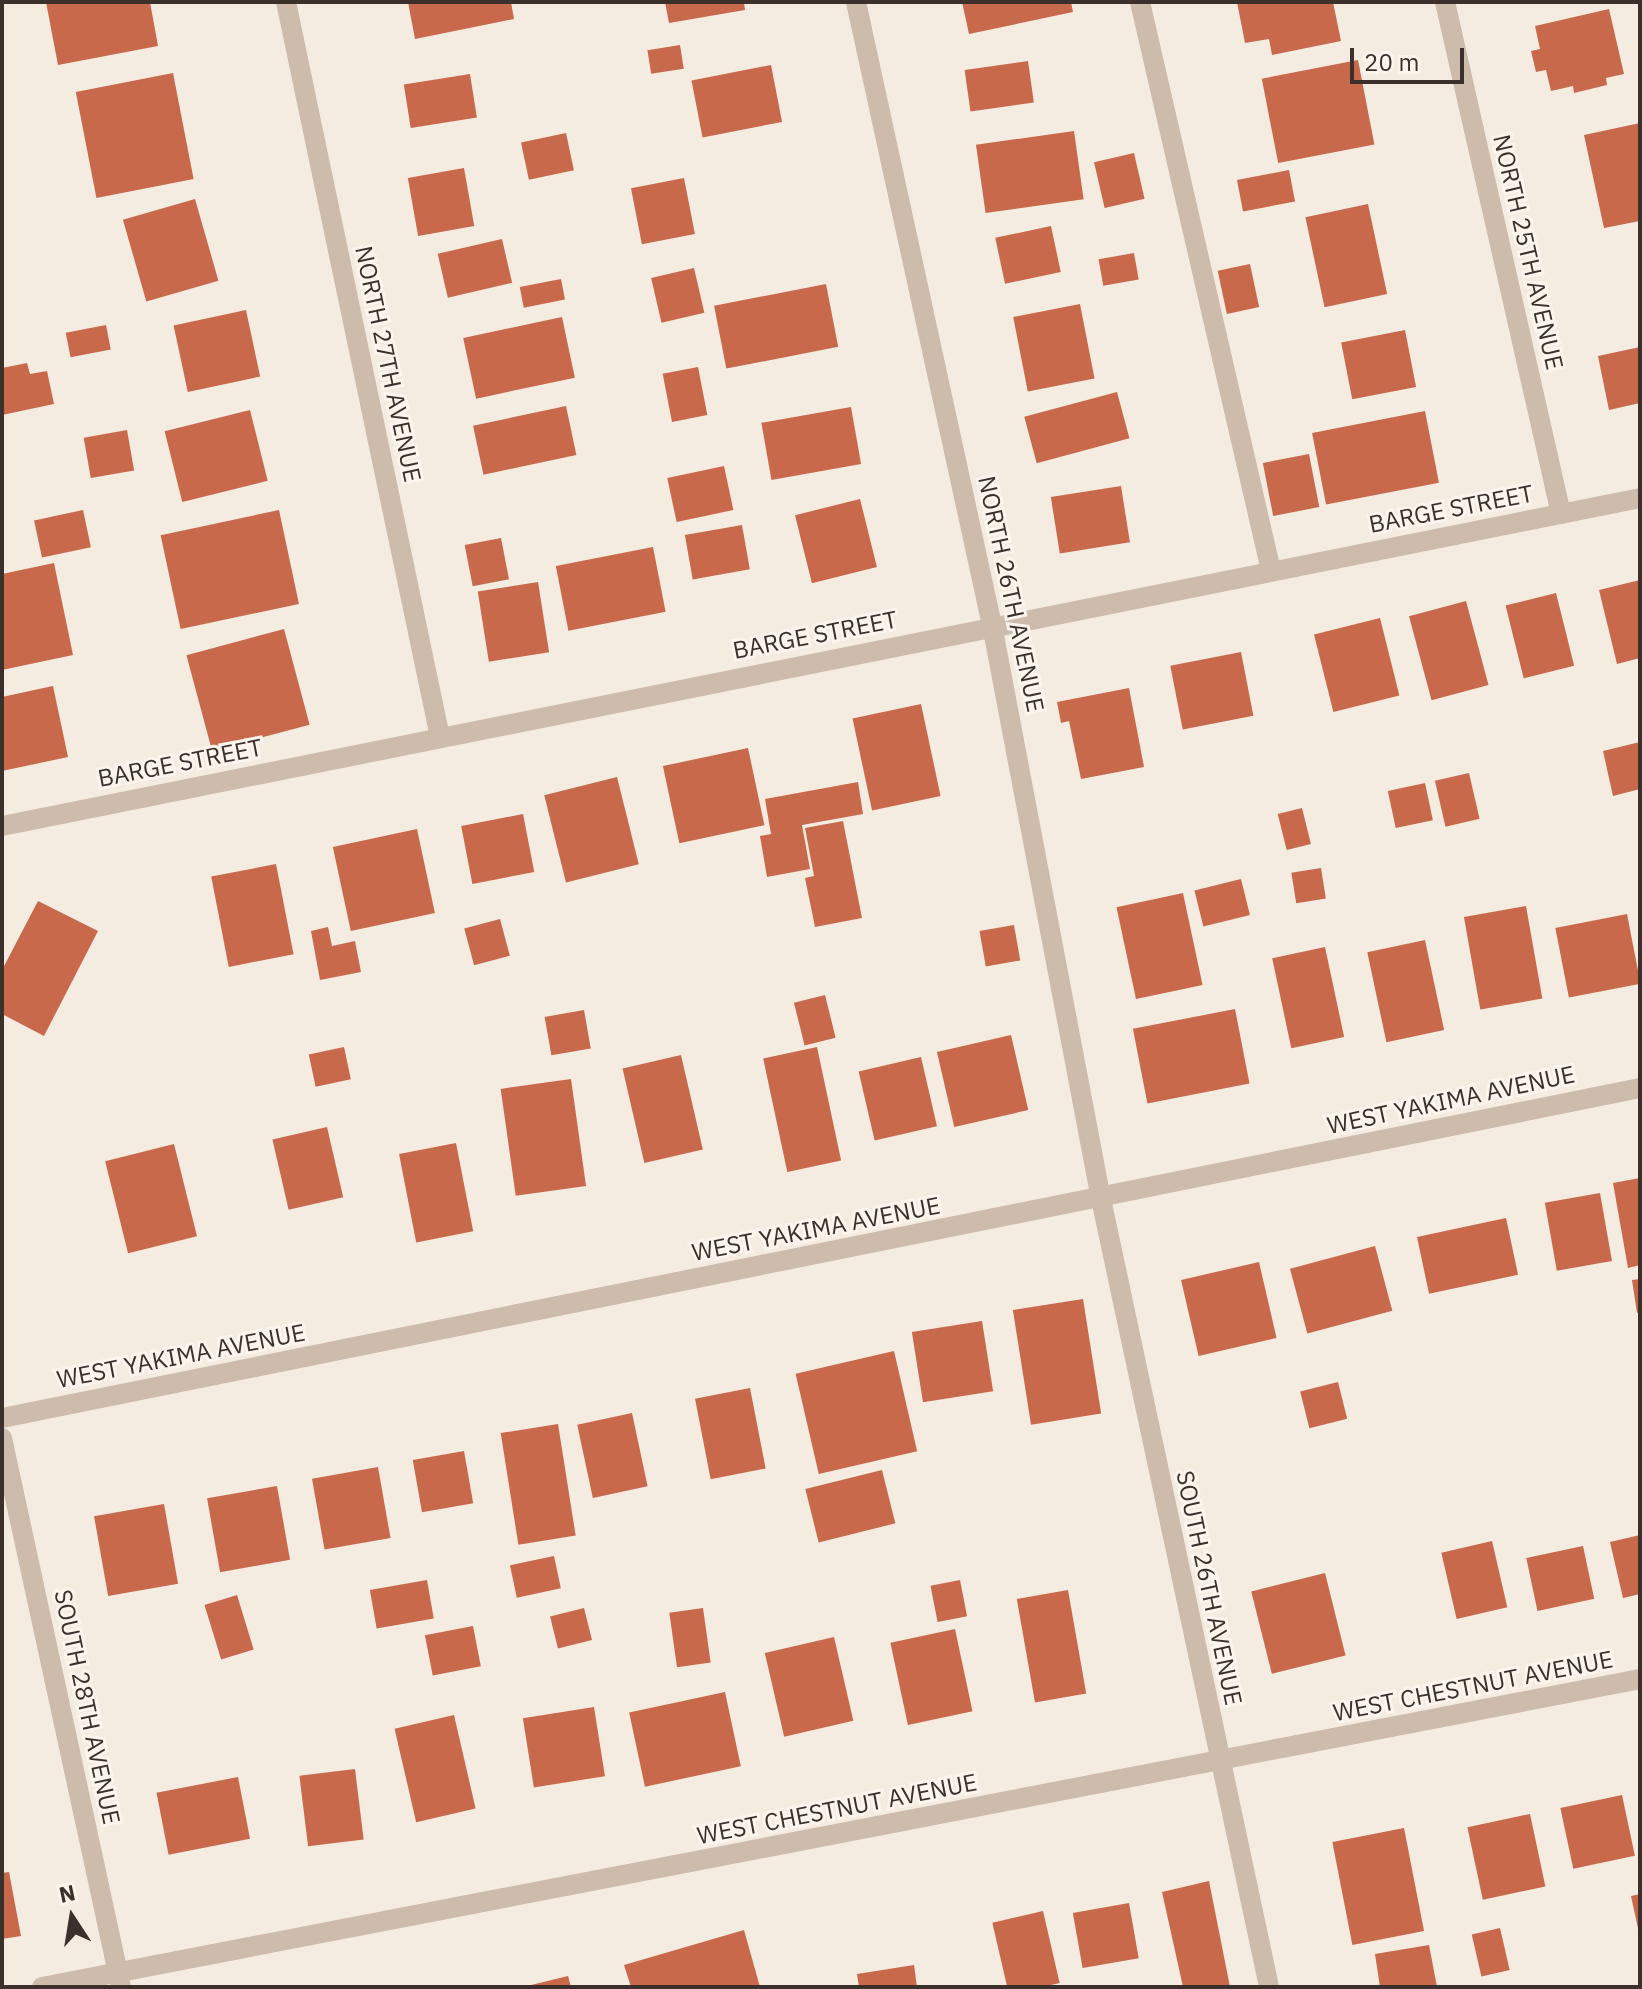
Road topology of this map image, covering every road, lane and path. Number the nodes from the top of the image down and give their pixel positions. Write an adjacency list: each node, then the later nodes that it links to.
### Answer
1 (286, 2): 9 (street, NORTH 27TH AVENUE)
2 (856, 2): 8 (street, NORTH 26TH AVENUE)
3 (1140, 2): 7 (street)
4 (1445, 2): 6 (street, NORTH 25TH AVENUE)
5 (1640, 498): 6 (street, BARGE STREET)
6 (1561, 514): 7 (street, BARGE STREET)
7 (1271, 571): 8 (street, BARGE STREET)
8 (992, 625): 9 (street, BARGE STREET); 12 (street, NORTH 26TH AVENUE)
9 (440, 737): 10 (street, BARGE STREET)
10 (2, 826)
11 (1640, 1088): 12 (street, WEST YAKIMA AVENUE)
12 (1101, 1199): 13 (street, WEST YAKIMA AVENUE); 16 (street, SOUTH 26TH AVENUE)
13 (2, 1418)
14 (2, 1438): 17 (street, SOUTH 28TH AVENUE)
15 (1640, 1679): 16 (street, WEST CHESTNUT AVENUE)
16 (1219, 1764): 17 (street, WEST CHESTNUT AVENUE); 19 (street, SOUTH 26TH AVENUE)
17 (119, 1979): 18 (street, WEST CHESTNUT AVENUE)
18 (42, 1987)
19 (1269, 1987)

